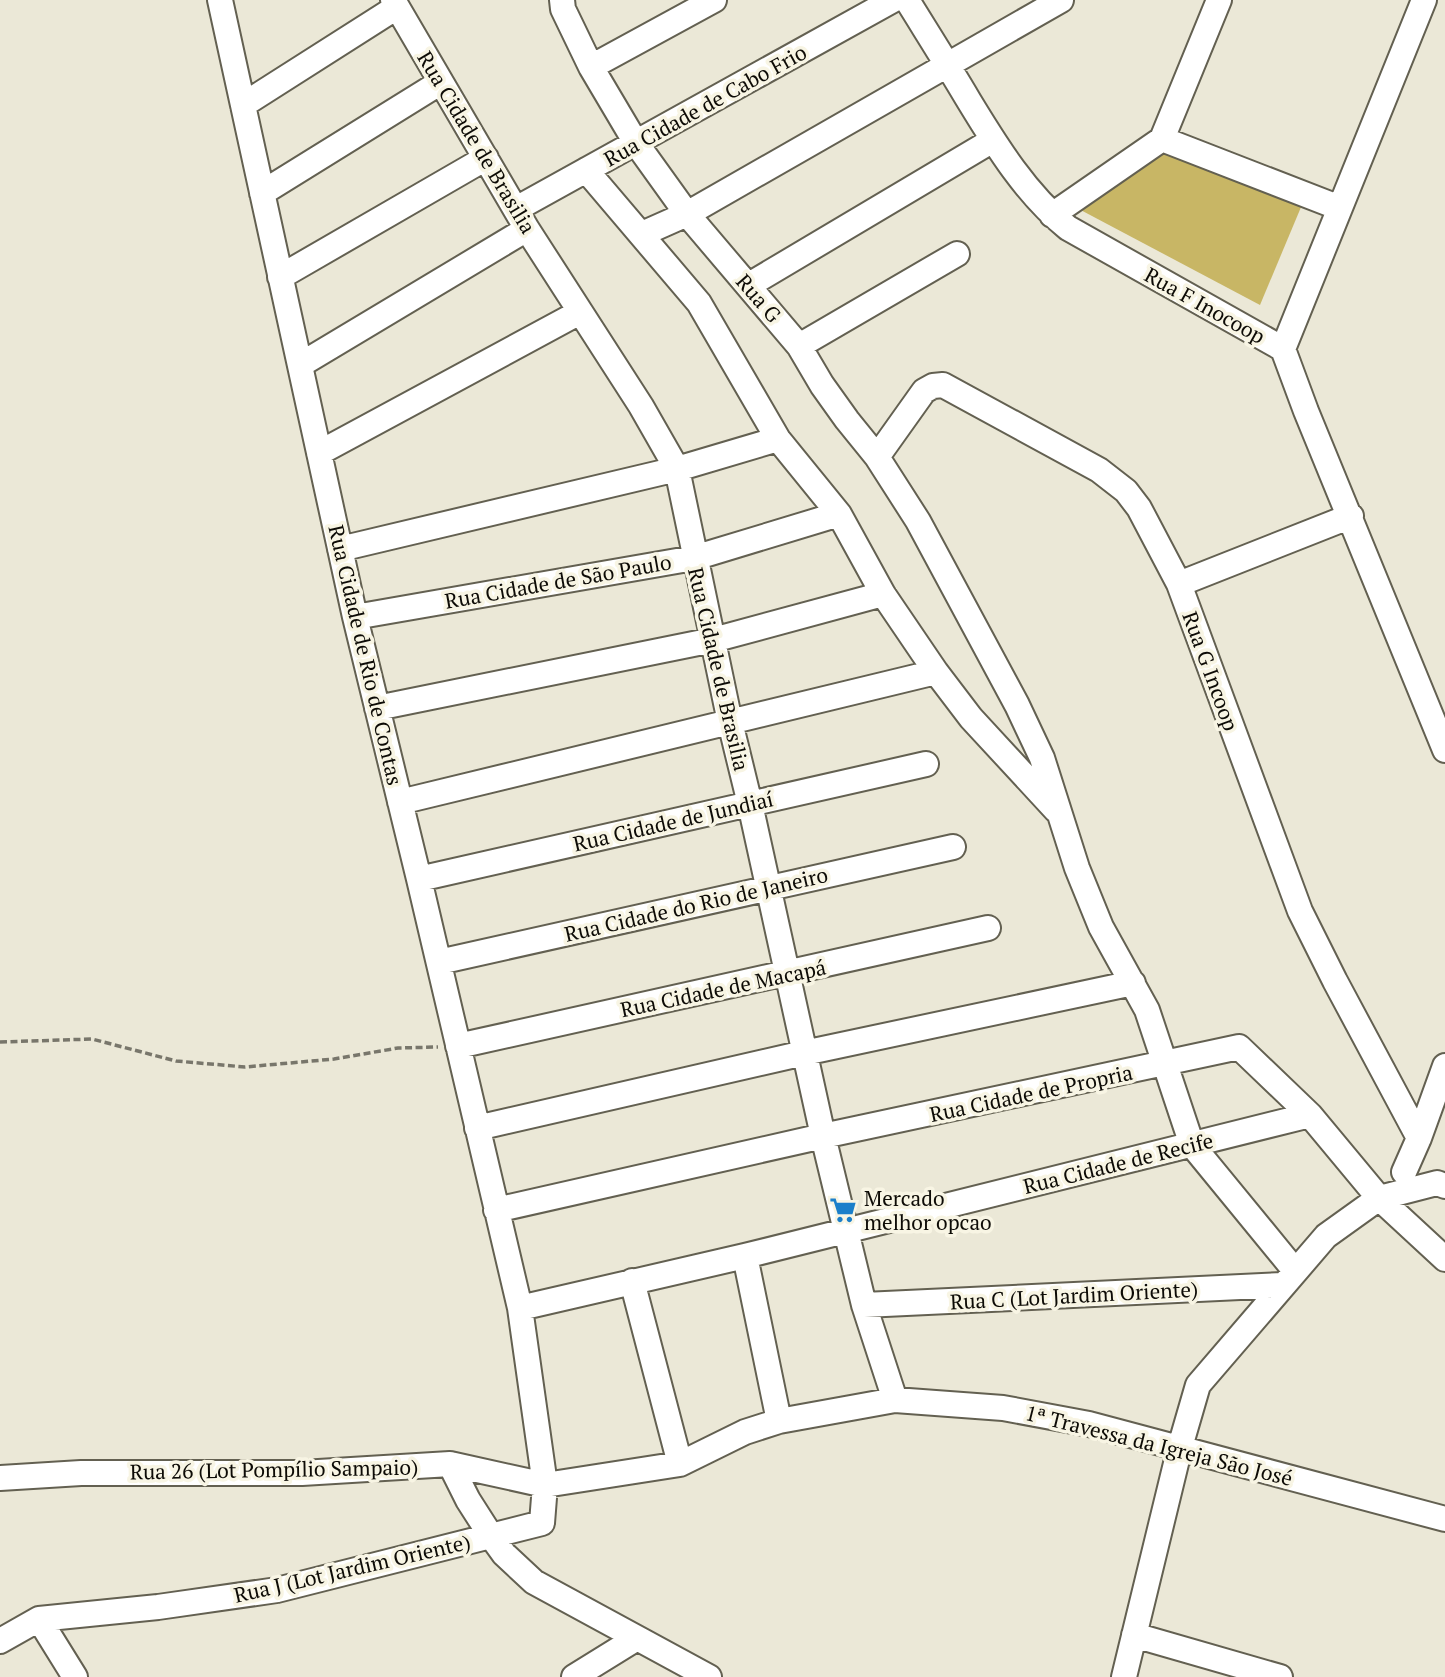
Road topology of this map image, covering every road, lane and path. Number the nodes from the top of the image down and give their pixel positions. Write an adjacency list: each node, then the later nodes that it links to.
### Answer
1 (562, 0): 11 (street, Rua G)
2 (714, 0): 11 (street)
3 (893, 0): 16 (street, Rua Cidade de Cabo Frio)
4 (907, 0): 10 (street, Rua F Inocoop)
5 (1061, 0): 10 (street)
6 (1219, 0): 14 (street)
7 (1424, 0): 20 (street)
8 (228, 4): 13 (street, Rua Cidade de Rio de Contas)
9 (395, 4): 12 (street, Rua Cidade de Brasilia); 13 (street)
10 (947, 65): 15 (street, Rua F Inocoop); 21 (street)
11 (591, 67): 16 (street, Rua G)
12 (441, 82): 17 (street, Rua Cidade de Brasilia); 19 (street)
13 (243, 105): 19 (street, Rua Cidade de Rio de Contas)
14 (1162, 139): 20 (street); 22 (street)
15 (993, 140): 22 (street, Rua F Inocoop); 27 (street)
16 (636, 143): 18 (street, Rua Cidade de Cabo Frio); 21 (street, Rua G)
17 (486, 158): 23 (street, Rua Cidade de Brasilia); 26 (street)
18 (586, 170): 23 (street, Rua Cidade de Cabo Frio); 24 (street)
19 (262, 193): 26 (street, Rua Cidade de Rio de Contas)
20 (1340, 208): 30 (street)
21 (687, 214): 24 (street); 27 (street, Rua G)
22 (1052, 215): 30 (street, Rua F Inocoop)
23 (522, 219): 28 (street, Rua Cidade de Brasilia); 31 (street, Rua Cidade de Cabo Frio)
24 (642, 234): 32 (street)
25 (957, 254): 29 (street)
26 (280, 277): 31 (street, Rua Cidade de Rio de Contas)
27 (749, 285): 29 (street, Rua G)
28 (580, 312): 33 (street); 35 (street, Rua Cidade de Brasilia)
29 (799, 346): 34 (street, Rua G)
30 (1283, 349): 37 (street, Rua F Inocoop)
31 (300, 365): 33 (street, Rua Cidade de Rio de Contas)
32 (778, 439): 35 (street); 36 (street)
33 (319, 453): 38 (street, Rua Cidade de Rio de Contas)
34 (877, 457): 40 (street, Rua G Incoop); 52 (street, Rua G)
35 (677, 469): 38 (street); 39 (street, Rua Cidade de Brasilia)
36 (839, 514): 39 (street, Rua Cidade de São Paulo); 41 (street)
37 (1351, 516): 40 (street); 46 (street, Rua F Inocoop)
38 (340, 549): 42 (street, Rua Cidade de Rio de Contas)
39 (694, 558): 42 (street, Rua Cidade de São Paulo); 43 (street, Rua Cidade de Brasilia)
40 (1179, 584): 68 (street, Rua G Incoop)
41 (883, 594): 43 (street); 44 (street)
42 (355, 617): 45 (street, Rua Cidade de Rio de Contas)
43 (713, 640): 45 (street); 47 (street, Rua Cidade de Brasilia)
44 (936, 672): 47 (street); 52 (street)
45 (377, 708): 50 (street, Rua Cidade de Rio de Contas)
46 (1439, 716): 48 (street, Rua F Inocoop)
47 (730, 722): 50 (street); 51 (street, Rua Cidade de Brasilia)
48 (1445, 750)
49 (926, 764): 51 (street, Rua Cidade de Jundiaí)
50 (400, 802): 54 (street, Rua Cidade de Rio de Contas)
51 (750, 804): 54 (street, Rua Cidade de Jundiaí); 55 (street, Rua Cidade de Brasilia)
52 (1058, 812): 59 (street, Rua G)
53 (953, 847): 55 (street, Rua Cidade do Rio de Janeiro)
54 (419, 879): 57 (street, Rua Cidade de Rio de Contas)
55 (767, 887): 57 (street, Rua Cidade do Rio de Janeiro); 58 (street, Rua Cidade de Brasilia)
56 (988, 928): 58 (street, Rua Cidade de Macapá)
57 (439, 962): 61 (street, Rua Cidade de Rio de Contas)
58 (788, 974): 61 (street, Rua Cidade de Macapá); 62 (street, Rua Cidade de Brasilia)
59 (1133, 983): 62 (street); 63 (street, Rua G)
60 (0, 1042): 61 (path)
61 (458, 1046): 66 (street, Rua Cidade de Rio de Contas)
62 (804, 1054): 66 (street); 67 (street, Rua Cidade de Brasilia)
63 (1164, 1065): 65 (street, Rua Cidade de Propria); 67 (street, Rua Cidade de Propria); 69 (street, Rua G)
64 (1445, 1066): 68 (street)
65 (1310, 1115): 69 (street, Rua Cidade de Recife); 72 (street)
66 (477, 1128): 73 (street, Rua Cidade de Rio de Contas)
67 (823, 1136): 73 (street, Rua Cidade de Propria); 74 (street, Rua Cidade de Brasilia)
68 (1419, 1138): 70 (street)
69 (1192, 1146): 74 (street, Rua Cidade de Recife); 77 (street)
70 (1404, 1172)
71 (1445, 1186): 72 (street)
72 (1379, 1198): 76 (street); 77 (street)
73 (496, 1210): 80 (street, Rua Cidade de Rio de Contas)
74 (845, 1230): 75 (street, Rua Cidade de Recife); 79 (street, Rua Cidade de Brasilia)
75 (745, 1256): 78 (street, Rua Cidade de Recife); 82 (street)
76 (1445, 1259)
77 (1288, 1276): 79 (street, Rua C (Lot Jardim Oriente)); 83 (street)
78 (632, 1281): 80 (street, Rua Cidade de Recife); 85 (street)
79 (864, 1305): 81 (street, Rua Cidade de Brasilia)
80 (520, 1308): 87 (street, Rua Cidade de Rio de Contas)
81 (895, 1400): 82 (street, 1ª Travessa da Igreja São José); 83 (street, 1ª Travessa da Igreja São José)
82 (779, 1421): 85 (street, 1ª Travessa da Igreja São José)
83 (1180, 1447): 88 (street, 1ª Travessa da Igreja São José); 91 (street)
84 (450, 1464): 86 (street, Rua 26 (Lot Pompílio Sampaio)); 87 (street, Rua 26 (Lot Pompílio Sampaio)); 89 (street)
85 (680, 1464): 87 (street, 1ª Travessa da Igreja São José)
86 (0, 1478)
87 (545, 1485): 89 (street, Rua J (Lot Jardim Oriente))
88 (1445, 1519)
89 (491, 1536): 90 (street, Rua J (Lot Jardim Oriente)); 92 (street)
90 (39, 1619): 93 (street); 94 (street)
91 (1134, 1635): 97 (street); 98 (street)
92 (637, 1638): 95 (street); 96 (street)
93 (0, 1641)
94 (75, 1677)
95 (574, 1677)
96 (709, 1677)
97 (1124, 1677)
98 (1280, 1677)

